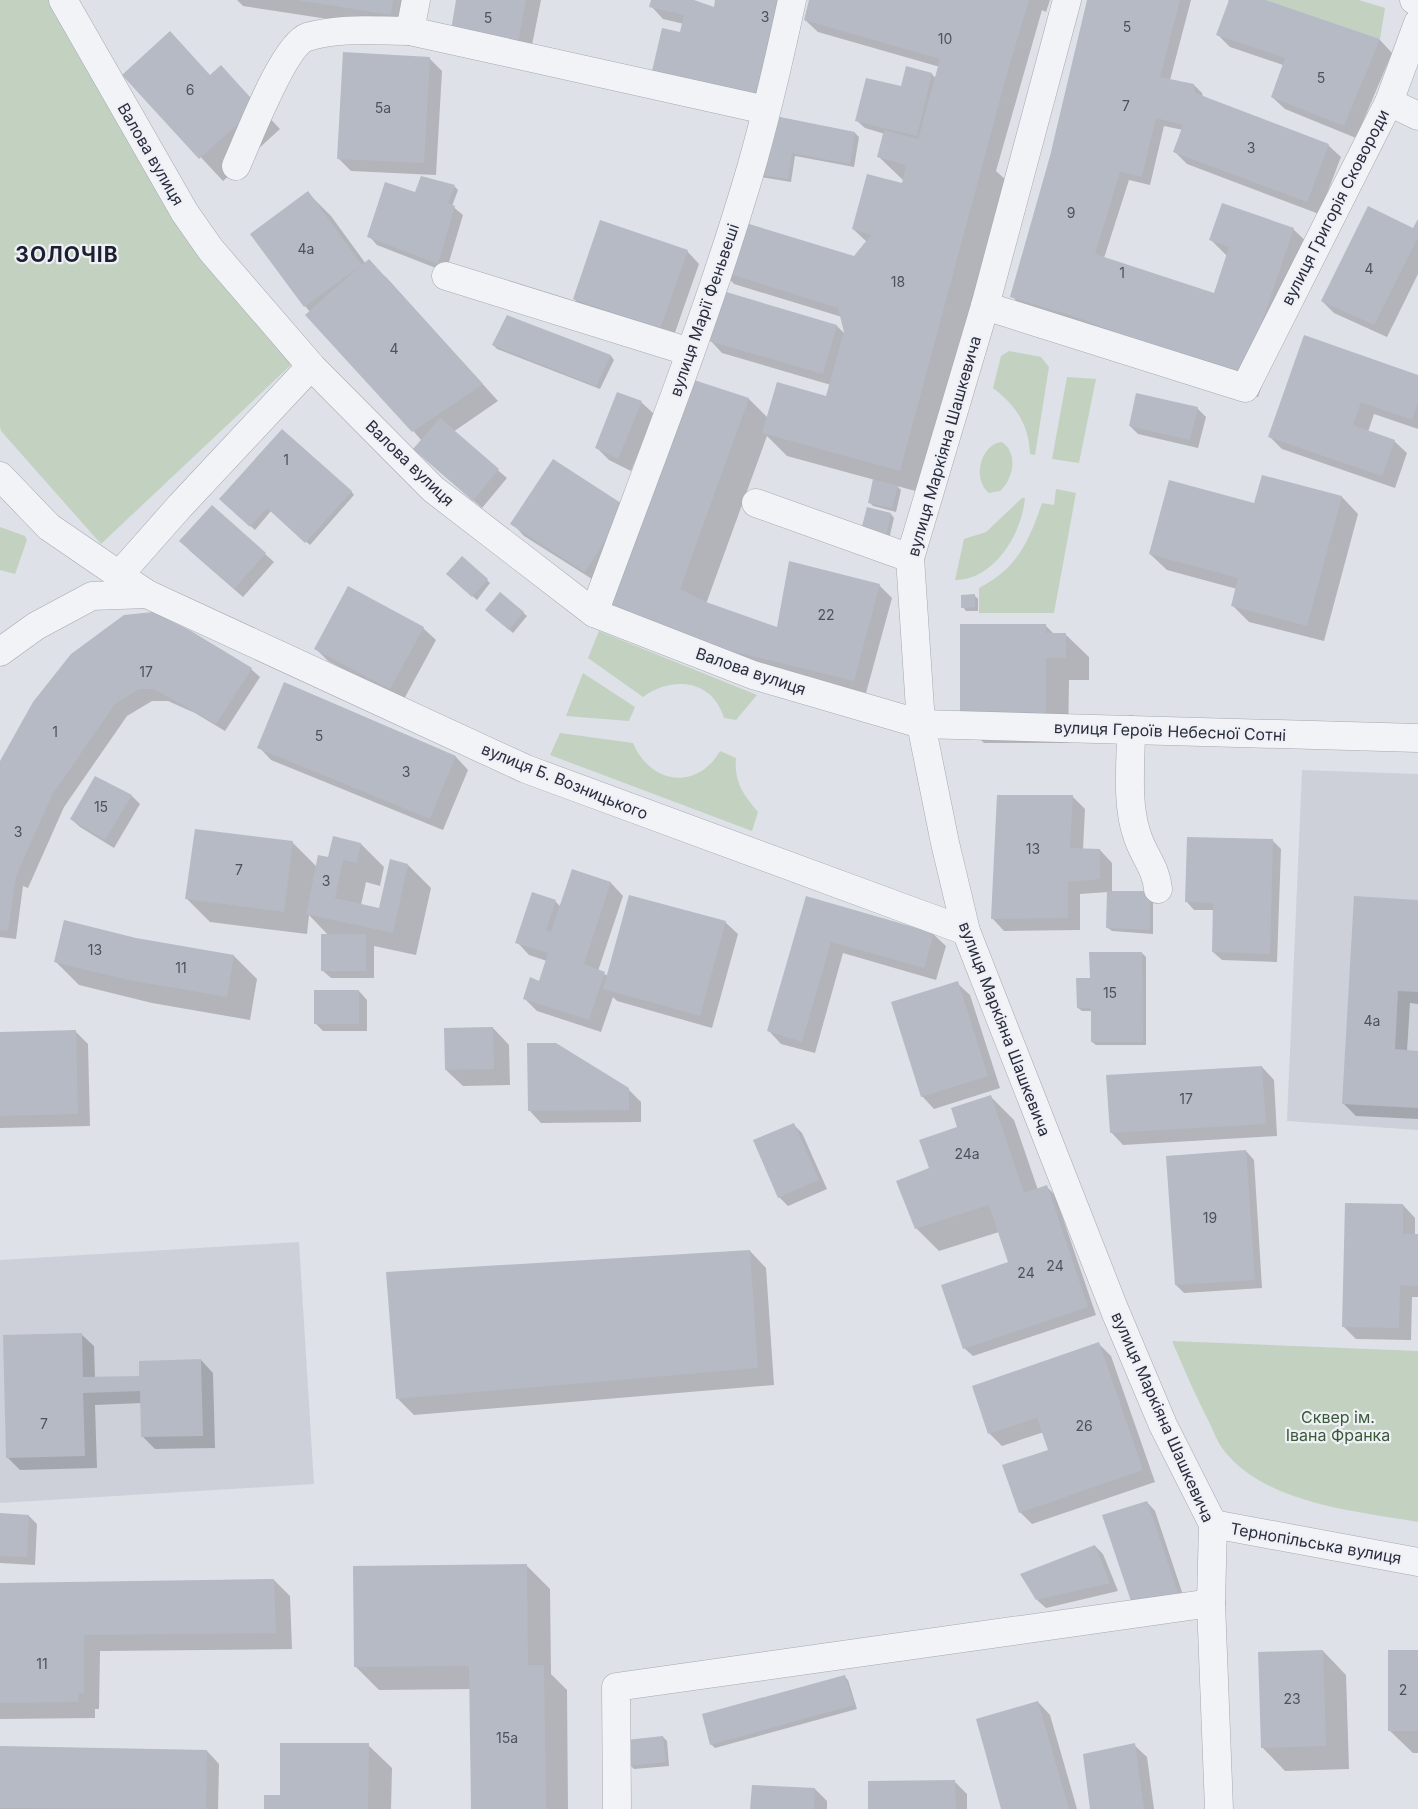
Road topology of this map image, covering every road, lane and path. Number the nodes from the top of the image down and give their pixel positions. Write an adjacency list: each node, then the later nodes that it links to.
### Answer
1 (63, 0): 16 (street, Валова вулиця)
2 (416, 0): 8 (street)
3 (792, 0): 10 (street, вулиця Марії Феньвеші)
4 (1067, 0): 14 (street, вулиця Маркіяна Шашкевича)
5 (1414, 0): 6 (street)
6 (1418, 1)
7 (1418, 23): 9 (street, вулиця Григорія Сковороди)
8 (410, 31): 10 (street); 12 (street)
9 (1388, 102): 11 (street); 14 (street, вулиця Григорія Сковороди)
10 (766, 110): 15 (street, вулиця Марії Феньвеші)
11 (1418, 116)
12 (236, 166)
13 (446, 276): 15 (street)
14 (984, 306): 19 (street, вулиця Маркіяна Шашкевича)
15 (690, 352): 22 (street, вулиця Марії Феньвеші)
16 (311, 366): 20 (street); 22 (street, Валова вулиця)
17 (0, 476): 20 (street, вулиця Б. Возницького)
18 (756, 503): 19 (street)
19 (910, 558): 24 (street, вулиця Маркіяна Шашкевича)
20 (119, 576): 21 (street, вулиця Б. Возницького)
21 (147, 594): 23 (street, вулиця Б. Возницького); 28 (street, вулиця Б. Возницького)
22 (594, 613): 24 (street, Валова вулиця)
23 (0, 652)
24 (921, 724): 25 (street, вулиця Героїв Небесної Сотні); 28 (street, вулиця Маркіяна Шашкевича)
25 (1131, 730): 26 (street, вулиця Героїв Небесної Сотні); 27 (street)
26 (1418, 738)
27 (1158, 889)
28 (966, 931): 29 (street, вулиця Маркіяна Шашкевича)
29 (1213, 1524): 30 (street, Тернопільська вулиця); 31 (street, вулиця Маркіяна Шашкевича)
30 (1418, 1562)
31 (1210, 1603): 32 (street); 33 (street, вулиця Маркіяна Шашкевича)
32 (617, 1809)
33 (1219, 1809)

